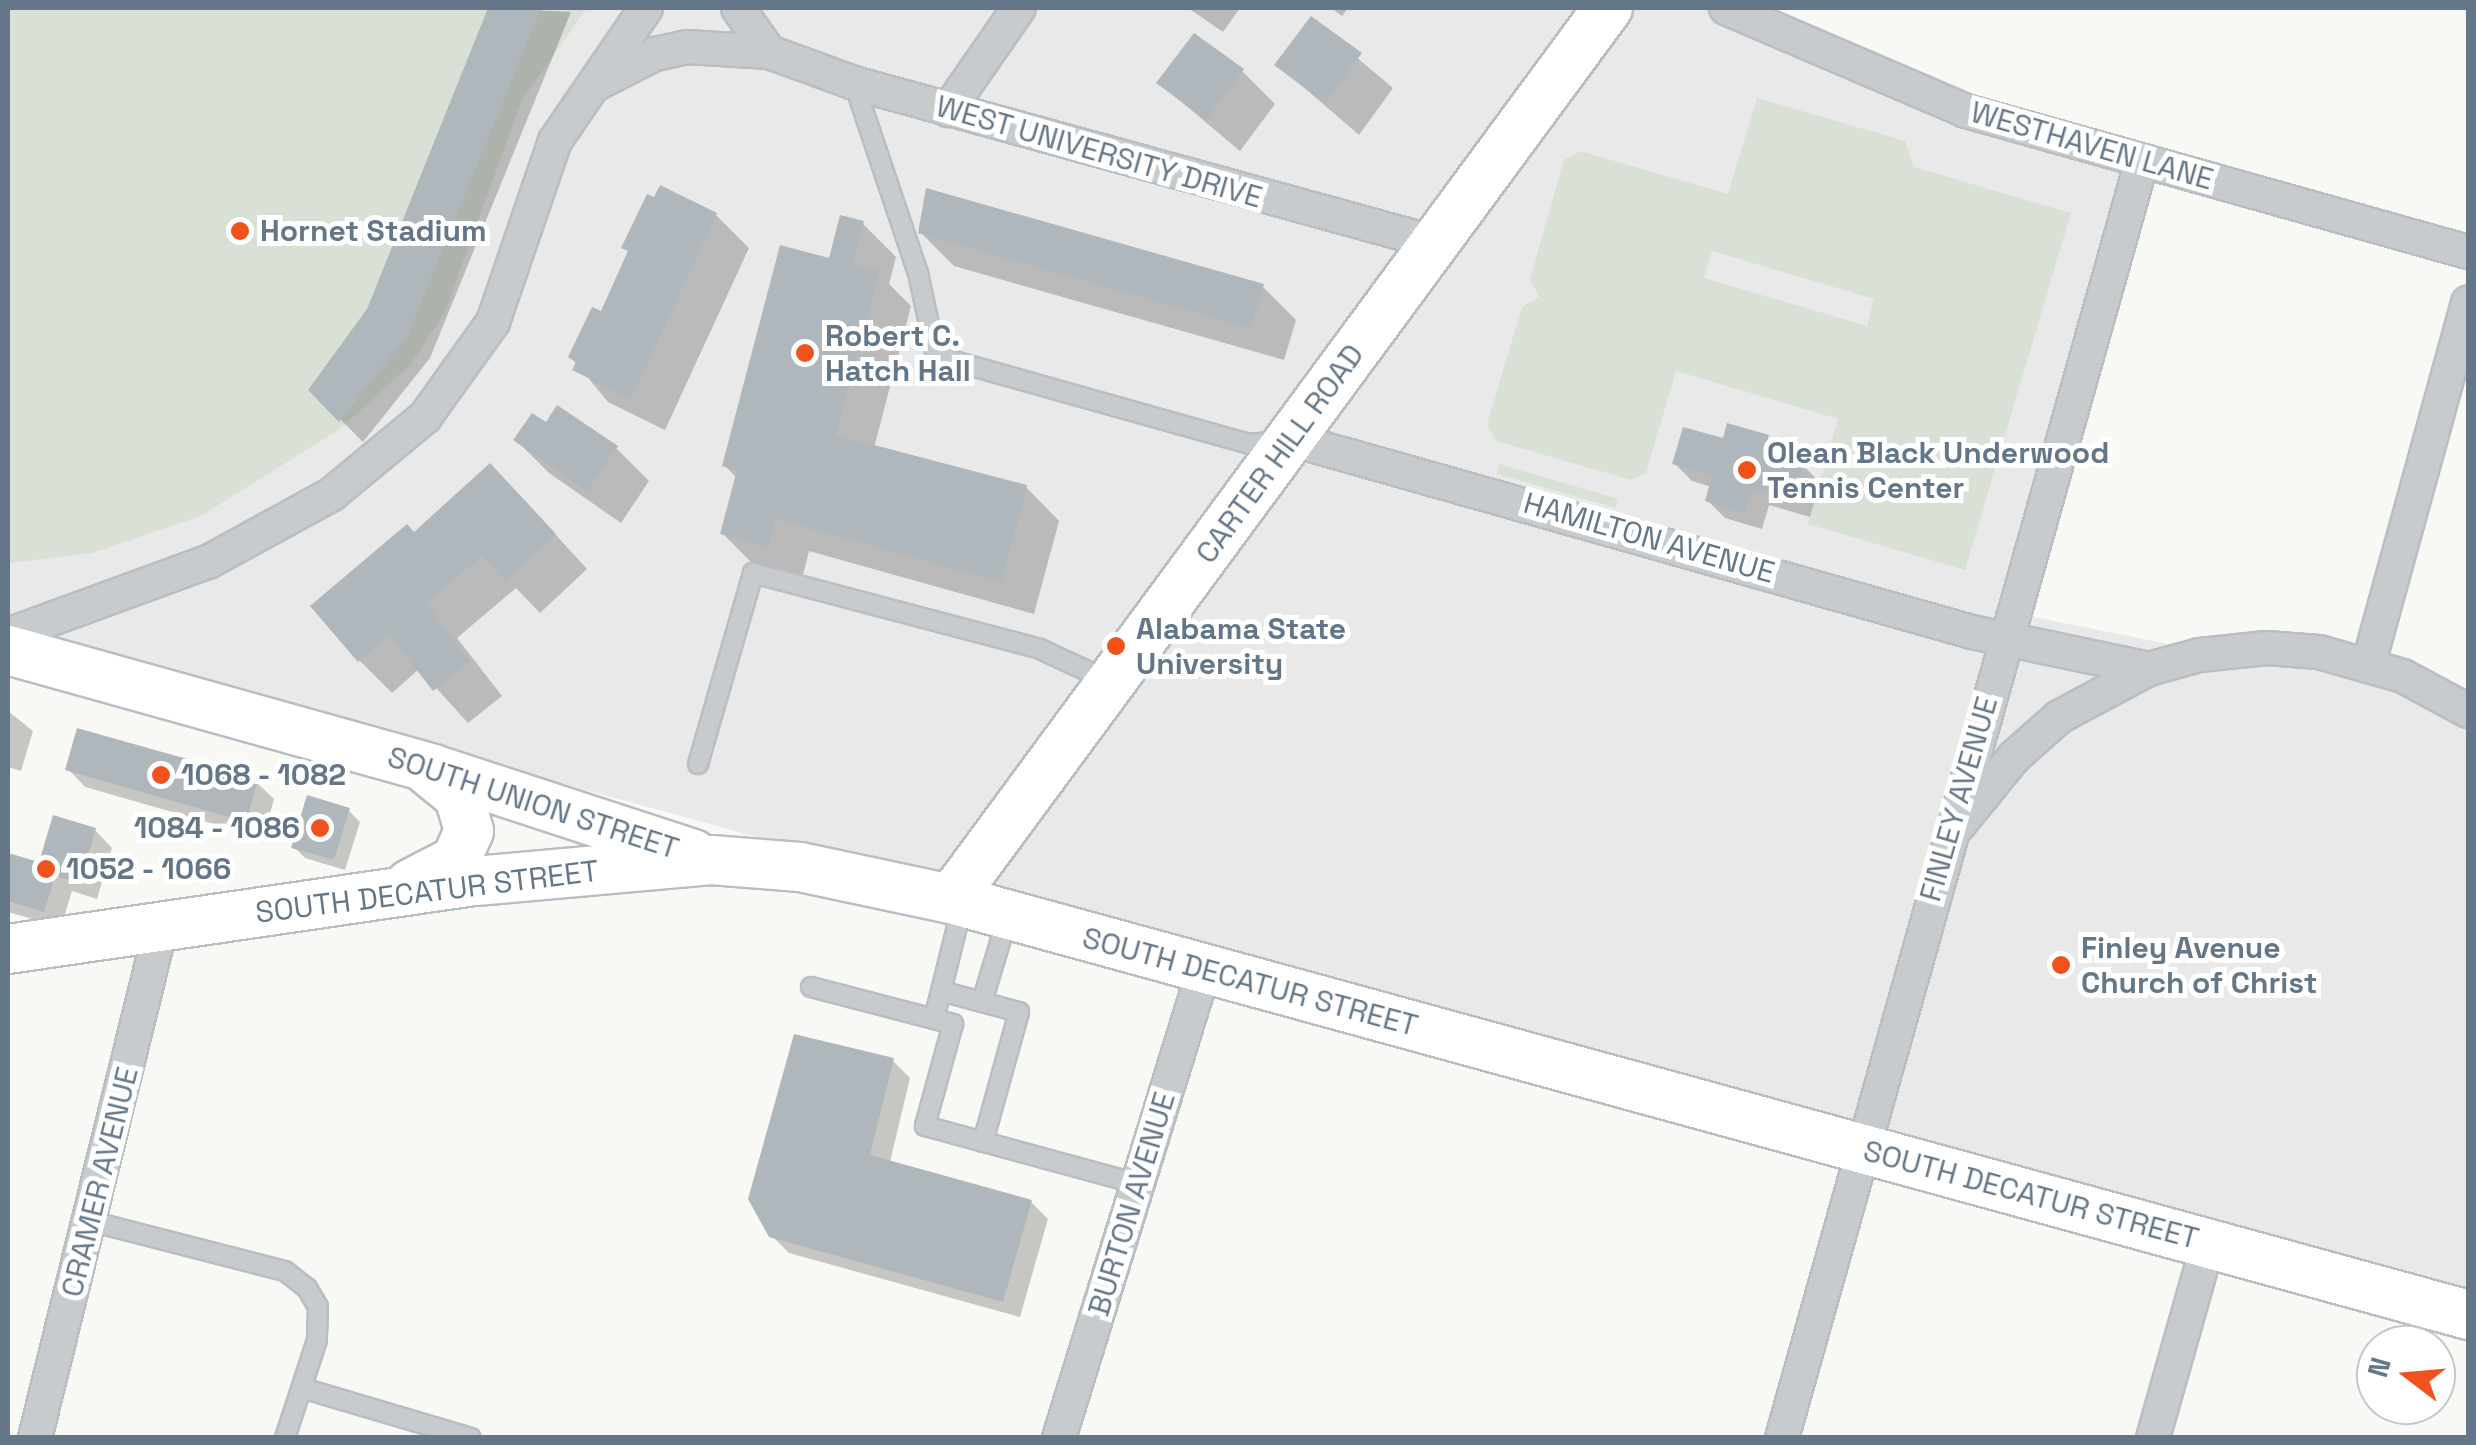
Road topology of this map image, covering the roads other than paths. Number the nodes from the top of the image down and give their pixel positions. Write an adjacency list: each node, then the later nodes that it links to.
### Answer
1 (646, 8): 8 (street)
2 (738, 8): 6 (street)
3 (1019, 8): 9 (street)
4 (1608, 8): 11 (main road, CARTER HILL ROAD)
5 (1726, 8): 10 (street, WESTHAVEN LANE)
6 (769, 52): 7 (street, WEST UNIVERSITY DRIVE); 8 (street, WEST UNIVERSITY DRIVE)
7 (854, 83): 9 (street, WEST UNIVERSITY DRIVE); 14 (lane)
8 (594, 85): 15 (street)
9 (948, 110): 11 (street, WEST UNIVERSITY DRIVE)
10 (2142, 161): 12 (street, WESTHAVEN LANE); 16 (street, FINLEY AVENUE)
11 (1433, 242): 14 (main road, CARTER HILL ROAD)
12 (2468, 252)
13 (2468, 302): 18 (street)
14 (1293, 440): 16 (street, HAMILTON AVENUE); 20 (main road, CARTER HILL ROAD)
15 (8, 636)
16 (2005, 638): 19 (street, HAMILTON AVENUE); 24 (street, FINLEY AVENUE)
17 (8, 650): 23 (main road, SOUTH UNION STREET)
18 (2368, 666): 19 (street); 21 (street)
19 (2149, 669): 24 (street)
20 (1112, 682): 22 (lane); 27 (main road, CARTER HILL ROAD)
21 (2468, 711)
22 (698, 764)
23 (419, 765): 25 (main road, SOUTH UNION STREET); 26 (main road)
24 (1948, 838): 36 (street, FINLEY AVENUE)
25 (710, 860): 26 (main road, SOUTH DECATUR STREET); 27 (main road, SOUTH DECATUR STREET)
26 (394, 894): 28 (main road, SOUTH DECATUR STREET)
27 (974, 905): 30 (main road, SOUTH DECATUR STREET); 32 (lane); 33 (lane)
28 (161, 927): 29 (main road, SOUTH DECATUR STREET); 38 (street, CRAMER AVENUE)
29 (8, 950)
30 (1204, 970): 36 (main road, SOUTH DECATUR STREET); 37 (street, BURTON AVENUE)
31 (811, 988): 34 (lane)
32 (941, 991): 33 (lane); 34 (lane)
33 (982, 1002): 35 (lane)
34 (934, 1019): 35 (lane)
35 (983, 1142): 37 (lane)
36 (1860, 1148): 39 (main road, SOUTH DECATUR STREET); 46 (street, FINLEY AVENUE)
37 (1138, 1184): 45 (street, BURTON AVENUE)
38 (90, 1221): 41 (lane); 42 (street, CRAMER AVENUE)
39 (2208, 1244): 40 (main road, SOUTH DECATUR STREET); 47 (street)
40 (2468, 1315)
41 (302, 1388): 43 (lane); 44 (lane)
42 (35, 1438)
43 (285, 1438)
44 (471, 1438)
45 (1060, 1438)
46 (1782, 1438)
47 (2154, 1438)

